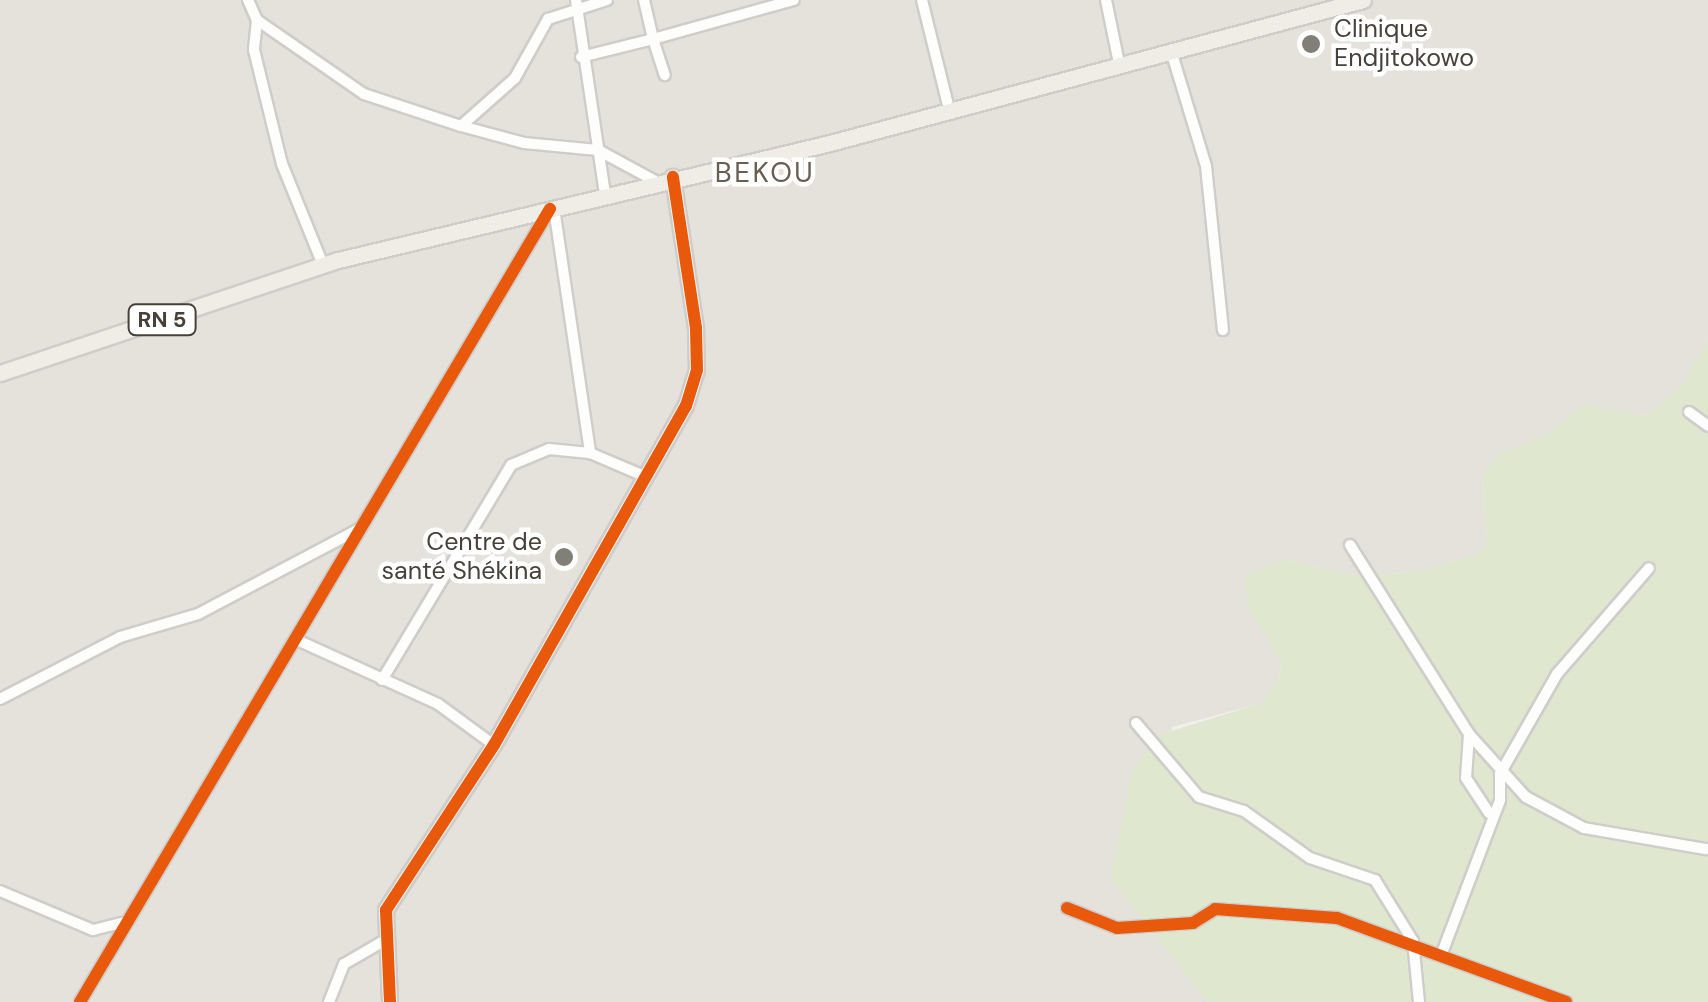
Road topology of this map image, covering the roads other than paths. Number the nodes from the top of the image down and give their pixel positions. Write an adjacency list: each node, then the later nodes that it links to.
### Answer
1 (248, 0): 10 (street)
2 (576, 0): 9 (street)
3 (607, 0): 9 (street)
4 (644, 0): 11 (street)
5 (794, 0): 11 (street)
6 (922, 0): 16 (street)
7 (1106, 0): 14 (street)
8 (1363, 0): 12 (main road, RN 5)
9 (577, 13): 13 (street); 17 (street)
10 (257, 20): 17 (street); 22 (street)
11 (653, 39): 13 (street); 15 (street)
12 (1172, 54): 14 (main road, RN 5); 23 (street)
13 (581, 57): 18 (street)
14 (1120, 68): 16 (main road, RN 5)
15 (665, 75)
16 (950, 113): 19 (main road, RN 5)
17 (461, 126): 18 (street)
18 (598, 150): 19 (street); 20 (street)
19 (665, 179): 20 (main road, RN 5); 28 (street)
20 (605, 195): 21 (main road, RN 5)
21 (552, 209): 22 (main road, RN 5); 27 (street); 29 (street)
22 (324, 265): 24 (main road, RN 5)
23 (1223, 330)
24 (0, 373)
25 (1689, 412): 26 (street)
26 (1708, 426)
27 (590, 452): 28 (street); 33 (street)
28 (644, 476): 37 (street)
29 (364, 526): 32 (street); 34 (street)
30 (1350, 545): 36 (street)
31 (1650, 568): 38 (street)
32 (297, 640): 33 (street); 43 (street)
33 (382, 680): 37 (street)
34 (0, 700)
35 (1136, 723): 44 (street)
36 (1469, 734): 38 (street); 39 (street)
37 (494, 745): 45 (street)
38 (1500, 774): 39 (street); 40 (street)
39 (1490, 812): 46 (street)
40 (1706, 849)
41 (0, 891): 43 (street)
42 (1067, 908): 44 (street)
43 (123, 923): 47 (street)
44 (1413, 941): 46 (street); 50 (street)
45 (382, 942): 48 (street); 49 (street)
46 (1442, 953): 51 (street)
47 (80, 1002)
48 (329, 1002)
49 (390, 1002)
50 (1420, 1002)
51 (1566, 1002)

